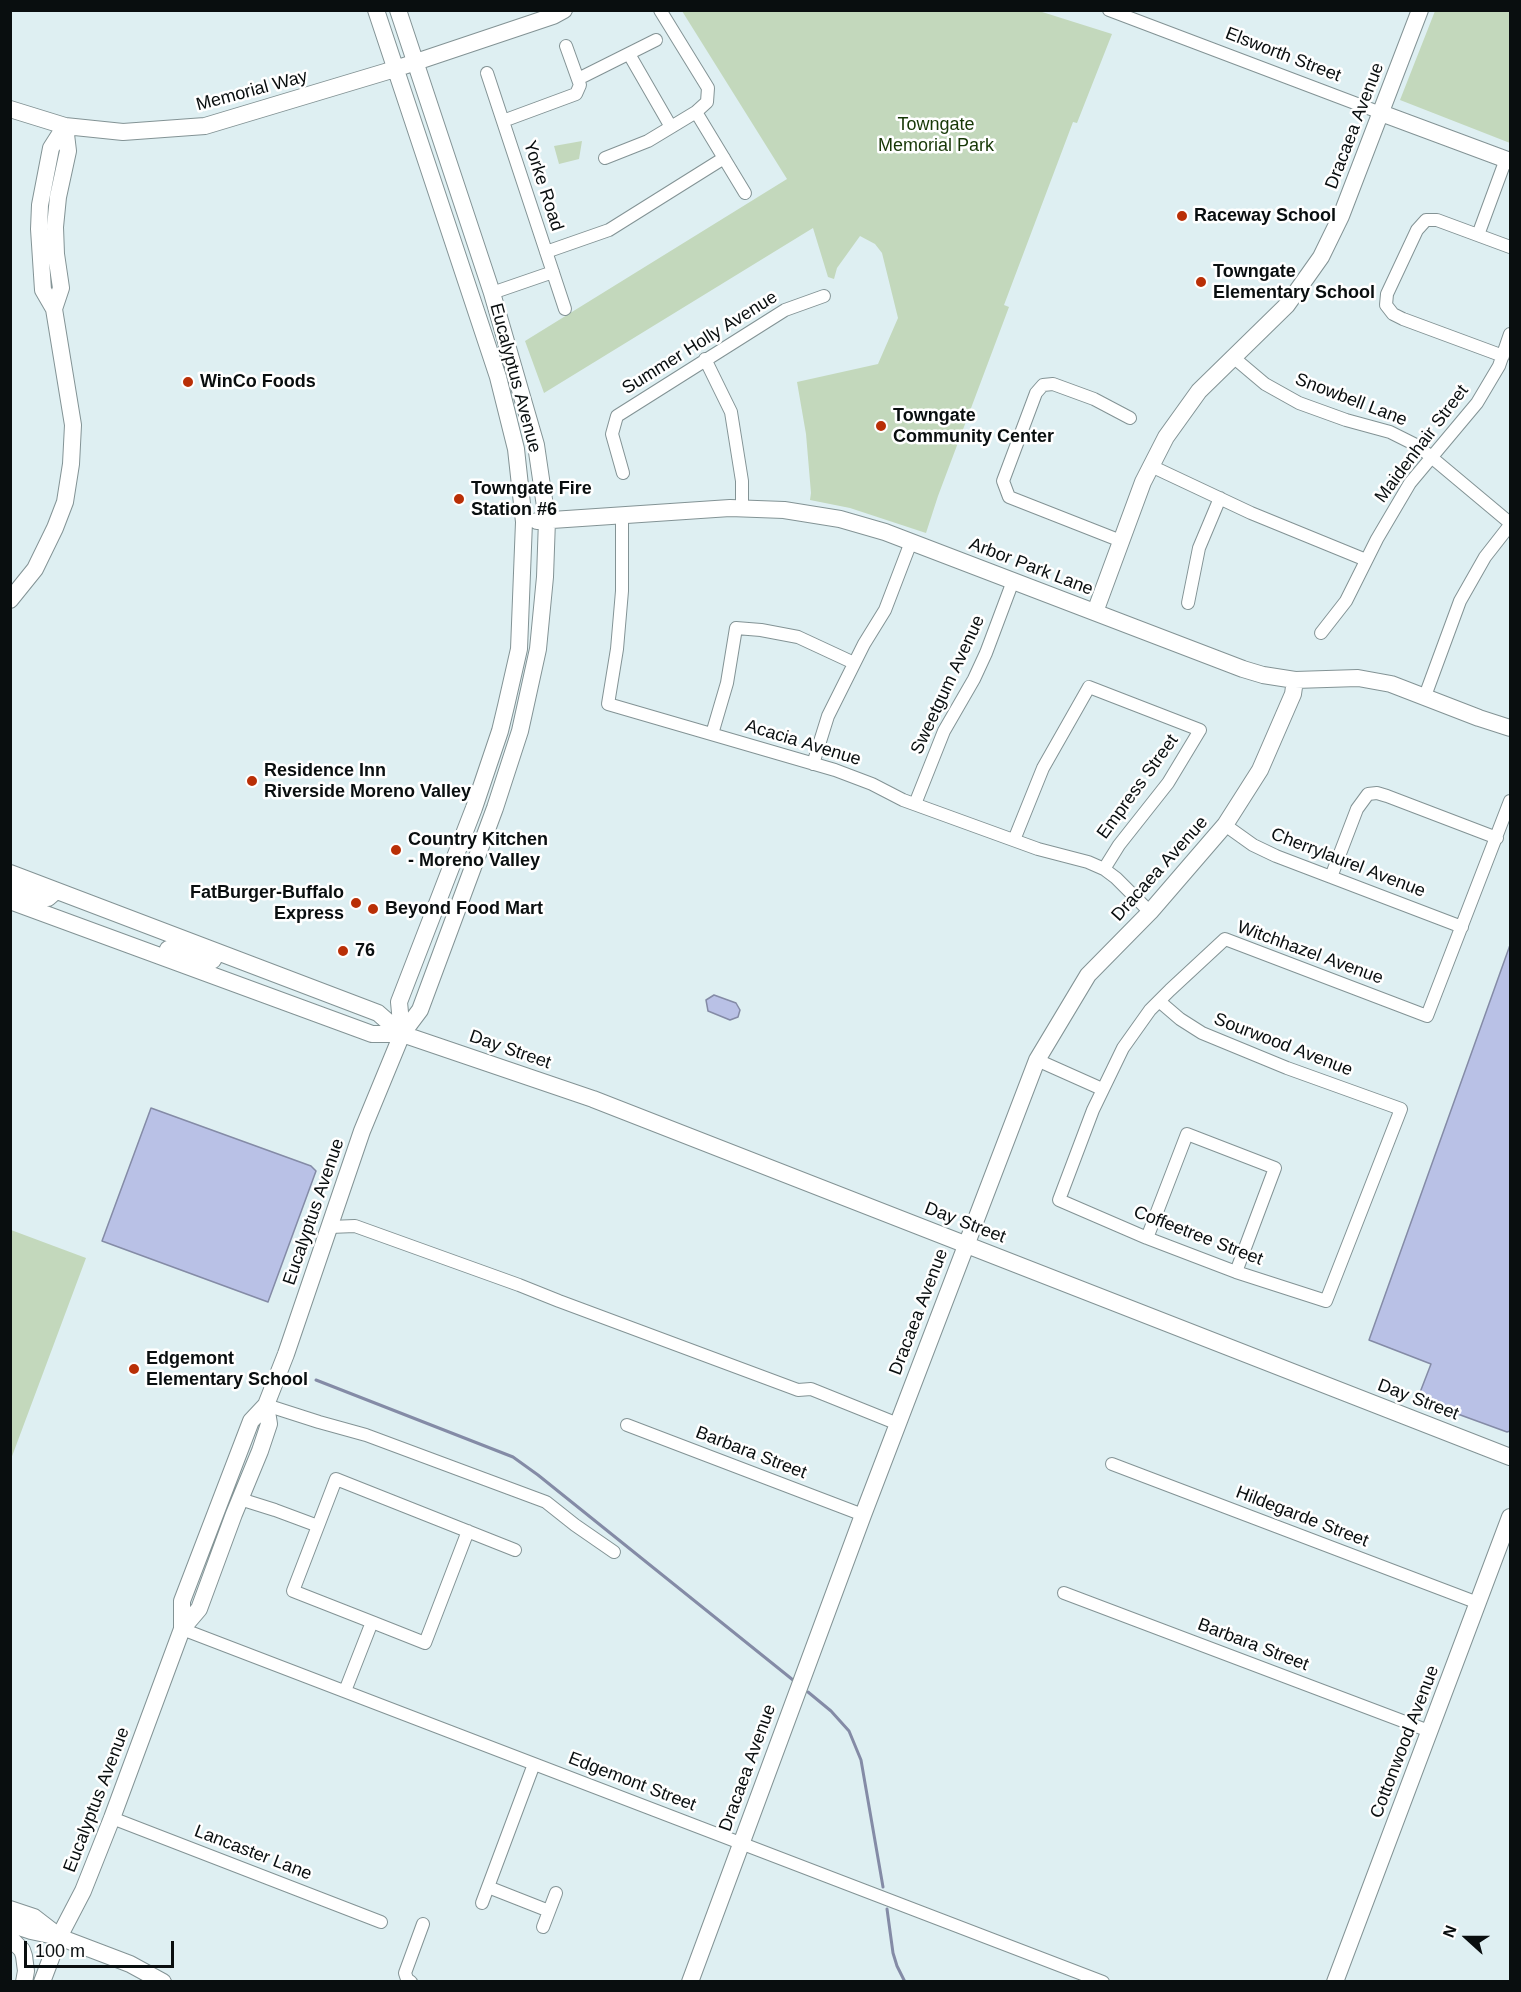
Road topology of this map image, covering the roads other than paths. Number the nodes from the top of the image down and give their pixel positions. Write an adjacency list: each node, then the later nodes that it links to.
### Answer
1 (376, 10): 11 (main road, Eucalyptus Avenue)
2 (398, 10): 10 (main road, Eucalyptus Avenue)
3 (564, 10): 10 (main road)
4 (660, 10): 15 (street)
5 (1420, 10): 16 (main road, Dracaea Avenue)
6 (1116, 12): 16 (street, Elsworth Street)
7 (656, 40): 9 (street)
8 (566, 46): 13 (street)
9 (629, 54): 13 (street); 19 (street)
10 (415, 62): 11 (main road); 30 (main road, Eucalyptus Avenue)
11 (395, 69): 18 (main road, Memorial Way); 25 (main road, Eucalyptus Avenue)
12 (487, 73): 17 (street, Yorke Road)
13 (578, 79): 17 (street)
14 (10, 109): 18 (main road, Memorial Way)
15 (696, 112): 19 (street); 21 (street)
16 (1381, 113): 22 (main road, Elsworth Street); 35 (main road, Dracaea Avenue)
17 (503, 121): 27 (street, Yorke Road)
18 (65, 126): 52 (main road)
19 (671, 127): 20 (street)
20 (605, 158)
21 (724, 158): 23 (street); 27 (street)
22 (1508, 160): 24 (street)
23 (745, 194)
24 (1478, 235): 26 (street); 34 (street)
25 (454, 245): 29 (main road, Eucalyptus Avenue); 30 (main road)
26 (1510, 247)
27 (546, 252): 28 (street, Yorke Road)
28 (553, 272): 30 (street); 32 (street, Yorke Road)
29 (471, 293): 37 (main road); 46 (main road, Eucalyptus Avenue)
30 (492, 293): 37 (main road, Eucalyptus Avenue)
31 (824, 296): 36 (street, Summer Holly Avenue)
32 (565, 309)
33 (1510, 334): 34 (street, Maidenhair Street)
34 (1503, 356): 39 (street, Maidenhair Street)
35 (1233, 357): 39 (street, Snowbell Lane); 40 (main road, Dracaea Avenue)
36 (705, 359): 41 (street, Summer Holly Avenue); 43 (street)
37 (520, 385): 45 (main road, Eucalyptus Avenue)
38 (1130, 418): 48 (street)
39 (1432, 457): 47 (street, Snowbell Lane); 50 (street, Maidenhair Street)
40 (1151, 466): 42 (street); 48 (main road, Dracaea Avenue)
41 (623, 473)
42 (1220, 498): 50 (street); 53 (street)
43 (742, 508): 44 (main road, Arbor Park Lane); 49 (main road, Arbor Park Lane)
44 (622, 514): 45 (main road, Arbor Park Lane); 61 (street, Acacia Avenue)
45 (547, 520): 46 (main road, Arbor Park Lane); 66 (main road, Eucalyptus Avenue)
46 (524, 522): 60 (main road, Eucalyptus Avenue)
47 (1510, 524): 58 (street)
48 (1121, 541): 54 (main road, Dracaea Avenue)
49 (911, 542): 51 (main road, Arbor Park Lane); 56 (street)
50 (1366, 560): 55 (street, Maidenhair Street)
51 (1013, 581): 54 (main road, Arbor Park Lane); 64 (street, Sweetgum Avenue)
52 (10, 600)
53 (1188, 603)
54 (1095, 612): 57 (main road, Arbor Park Lane)
55 (1321, 633)
56 (854, 663): 61 (street); 62 (street)
57 (1295, 680): 58 (main road, Arbor Park Lane); 65 (main road, Dracaea Avenue)
58 (1425, 696): 59 (main road, Arbor Park Lane)
59 (1510, 728)
60 (500, 731): 66 (main road); 69 (main road, Eucalyptus Avenue)
61 (712, 734): 62 (street, Acacia Avenue)
62 (813, 764): 64 (street, Acacia Avenue)
63 (1510, 801): 67 (street, Witchhazel Avenue)
64 (915, 804): 68 (street, Acacia Avenue)
65 (1225, 825): 72 (street, Cherrylaurel Avenue); 76 (main road, Dracaea Avenue)
66 (485, 835): 78 (main road, Eucalyptus Avenue)
67 (1497, 838): 72 (street); 77 (street, Witchhazel Avenue)
68 (1014, 840): 70 (street, Acacia Avenue); 70 (street, Empress Street)
69 (460, 842): 78 (main road); 84 (main road, Eucalyptus Avenue)
70 (1104, 869): 76 (street, Acacia Avenue)
71 (10, 873): 74 (main road, Day Street)
72 (1331, 877): 77 (street, Cherrylaurel Avenue)
73 (10, 888): 74 (main road)
74 (56, 891): 80 (main road, Day Street)
75 (10, 901): 79 (main road, Day Street)
76 (1150, 912): 85 (main road, Dracaea Avenue)
77 (1462, 927): 83 (street, Witchhazel Avenue)
78 (444, 944): 84 (main road, Eucalyptus Avenue)
79 (137, 947): 80 (main road); 81 (main road, Day Street)
80 (217, 952): 82 (main road, Day Street)
81 (226, 981): 82 (main road); 84 (main road, Day Street)
82 (294, 981): 84 (main road, Day Street)
83 (1159, 1001): 86 (street, Witchhazel Avenue); 92 (street, Sourwood Avenue)
84 (402, 1034): 88 (main road, Eucalyptus Avenue); 90 (main road, Day Street)
85 (1037, 1060): 86 (street); 90 (main road, Dracaea Avenue)
86 (1102, 1089): 87 (street, Witchhazel Avenue)
87 (1059, 1200): 89 (street, Coffeetree Street)
88 (330, 1227): 93 (main road, Eucalyptus Avenue); 94 (street)
89 (1147, 1238): 91 (street, Coffeetree Street); 91 (street)
90 (966, 1244): 94 (main road, Dracaea Avenue); 96 (main road, Day Street)
91 (1236, 1272): 92 (street, Coffeetree Street)
92 (1326, 1301)
93 (266, 1405): 98 (main road, Eucalyptus Avenue); 104 (street); 108 (main road, Eucalyptus Avenue)
94 (898, 1424): 99 (main road, Dracaea Avenue)
95 (627, 1425): 99 (street, Barbara Street)
96 (1510, 1457)
97 (1112, 1464): 106 (street, Hildegarde Street)
98 (240, 1499): 101 (street); 108 (main road, Eucalyptus Avenue)
99 (863, 1515): 113 (main road, Dracaea Avenue)
100 (1510, 1517): 106 (main road, Cottonwood Avenue)
101 (318, 1526): 102 (street); 107 (street)
102 (468, 1532): 103 (street); 107 (street)
103 (515, 1550)
104 (614, 1552)
105 (1064, 1593): 110 (street, Barbara Street)
106 (1478, 1603): 110 (main road, Cottonwood Avenue)
107 (372, 1622): 109 (street)
108 (182, 1629): 109 (street, Edgemont Street); 112 (main road, Eucalyptus Avenue)
109 (345, 1691): 111 (street, Edgemont Street)
110 (1429, 1731): 131 (main road, Cottonwood Avenue)
111 (534, 1764): 113 (street, Edgemont Street); 114 (street)
112 (112, 1818): 119 (street, Lancaster Lane); 123 (main road, Eucalyptus Avenue)
113 (741, 1843): 129 (main road, Dracaea Avenue); 130 (street, Edgemont Street)
114 (488, 1887): 116 (street); 118 (street)
115 (556, 1893): 118 (street)
116 (482, 1903)
117 (10, 1909): 123 (main road)
118 (549, 1911): 122 (street)
119 (381, 1922)
120 (10, 1924): 123 (main road)
121 (423, 1924): 128 (street)
122 (543, 1927)
123 (59, 1937): 126 (main road, Eucalyptus Avenue); 127 (main road)
124 (10, 1938): 125 (main road)
125 (24, 1982)
126 (42, 1982)
127 (163, 1982)
128 (411, 1982)
129 (690, 1982)
130 (1103, 1982)
131 (1335, 1982)

